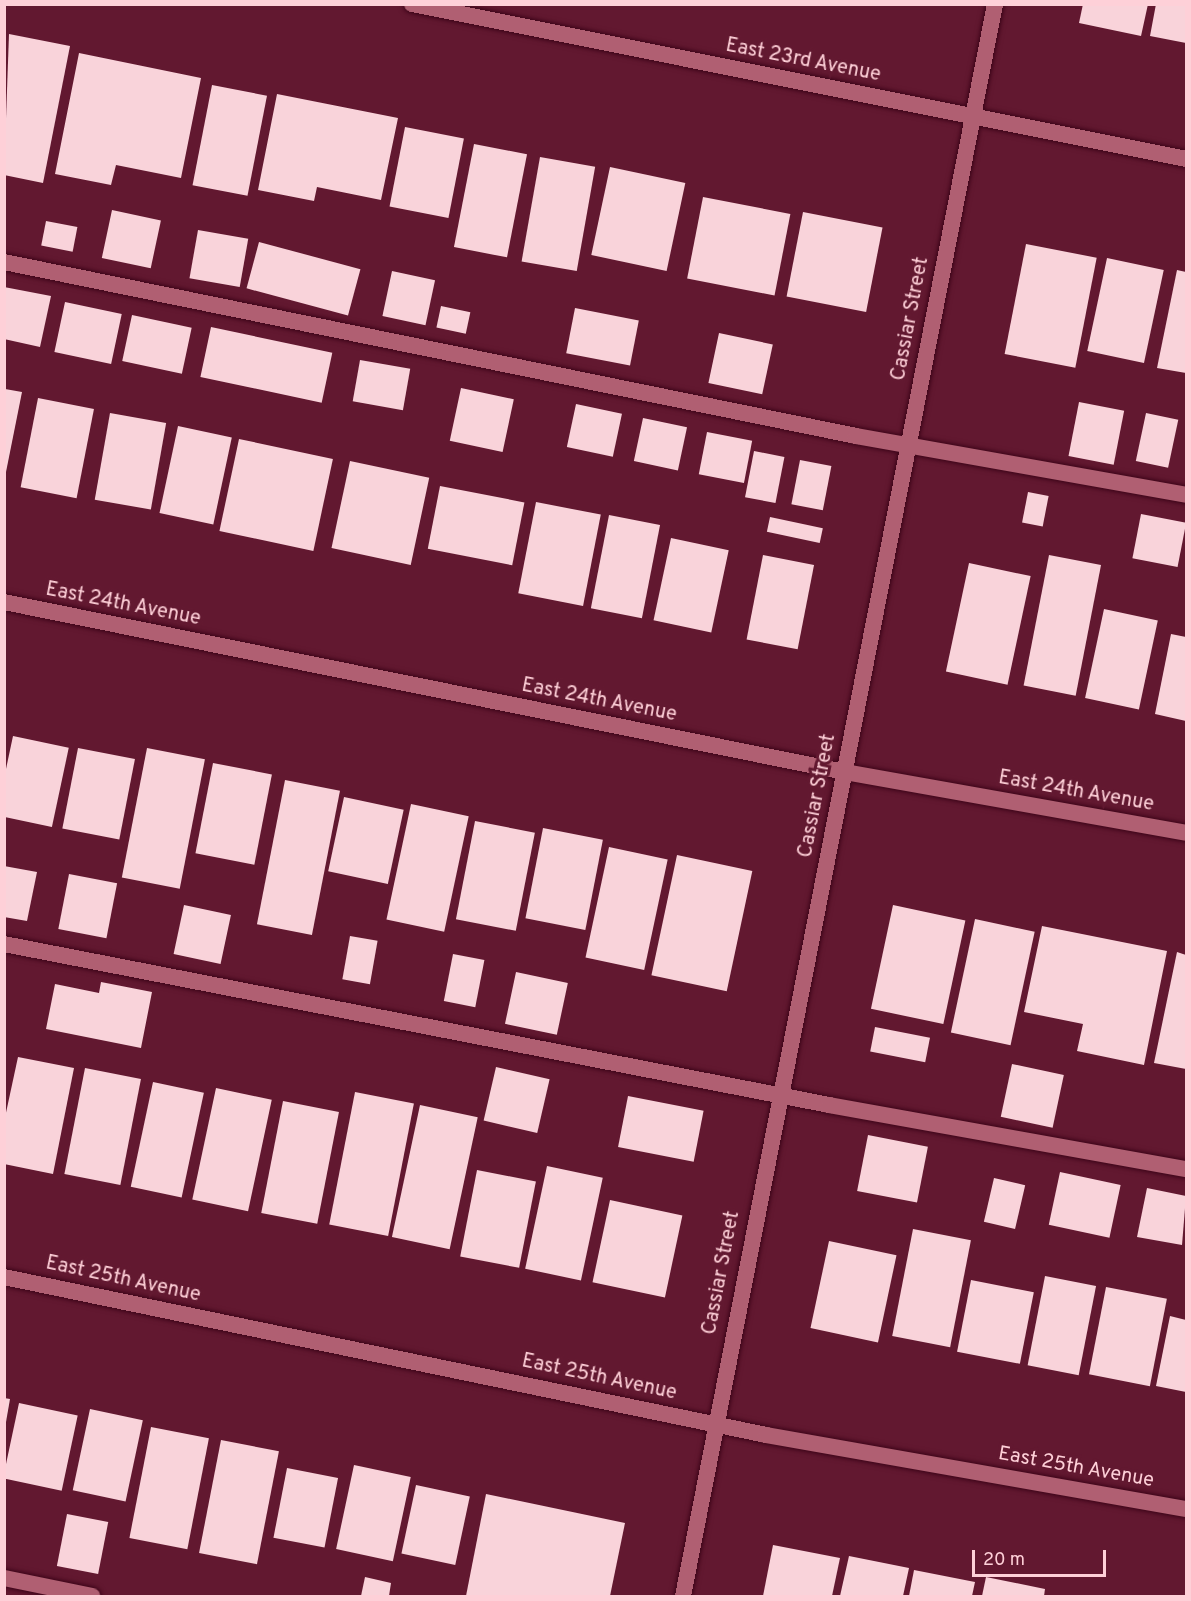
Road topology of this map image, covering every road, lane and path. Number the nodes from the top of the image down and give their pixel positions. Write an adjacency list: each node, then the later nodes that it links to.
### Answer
1 (412, 4): 3 (street, East 23rd Avenue)
2 (995, 4): 3 (street, Cassiar Street)
3 (972, 119): 4 (street, East 23rd Avenue); 6 (street, Cassiar Street)
4 (1186, 159)
5 (4, 261): 6 (street)
6 (908, 446): 7 (street); 9 (street, Cassiar Street)
7 (1186, 495)
8 (4, 602): 9 (street, East 24th Avenue)
9 (844, 772): 10 (street, East 24th Avenue); 12 (street, Cassiar Street)
10 (1186, 833)
11 (4, 944): 12 (street)
12 (779, 1095): 13 (street); 15 (street, Cassiar Street)
13 (1186, 1169)
14 (4, 1277): 15 (street, East 25th Avenue)
15 (715, 1424): 16 (street, East 25th Avenue); 19 (street, Cassiar Street)
16 (1186, 1509)
17 (4, 1578): 18 (street)
18 (92, 1596)
19 (683, 1596)

